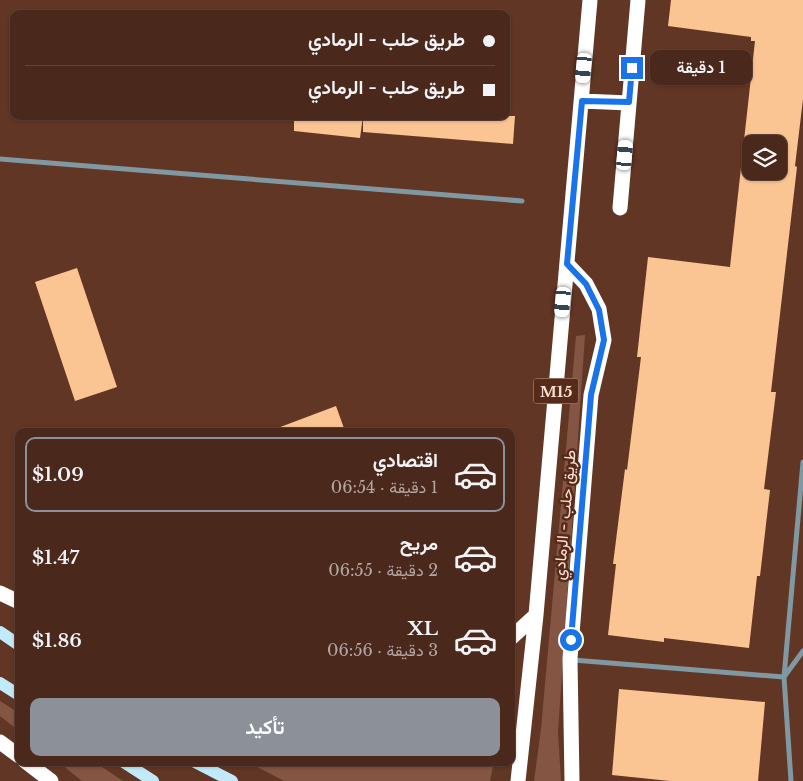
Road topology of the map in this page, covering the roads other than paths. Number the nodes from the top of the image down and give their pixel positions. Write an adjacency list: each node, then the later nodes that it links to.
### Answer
1 (590, 0): 3 (highway, طريق حلب - الرمادي / M15)
2 (638, 0): 4 (highway)
3 (582, 101): 4 (highway); 8 (highway, طريق حلب - الرمادي / M15)
4 (629, 102): 7 (highway)
5 (0, 159): 6 (street)
6 (522, 201)
7 (620, 208)
8 (567, 264): 12 (highway, طريق حلب - الرمادي / M15); 17 (highway, طريق حلب - الرمادي / M15)
9 (803, 462): 18 (street)
10 (0, 593): 11 (highway)
11 (15, 600)
12 (536, 615): 14 (highway); 29 (highway, طريق حلب - الرمادي / M15)
13 (0, 632): 15 (main road)
14 (515, 634)
15 (15, 642)
16 (803, 651): 18 (street)
17 (570, 659): 18 (street); 30 (highway, طريق حلب - الرمادي / M15)
18 (784, 677): 31 (street)
19 (0, 683): 20 (main road)
20 (15, 692)
21 (0, 742): 22 (highway)
22 (15, 753)
23 (32, 766): 26 (highway)
24 (130, 766): 27 (main road)
25 (203, 766): 28 (main road)
26 (51, 781)
27 (153, 781)
28 (232, 781)
29 (518, 781)
30 (572, 781)
31 (791, 781)

